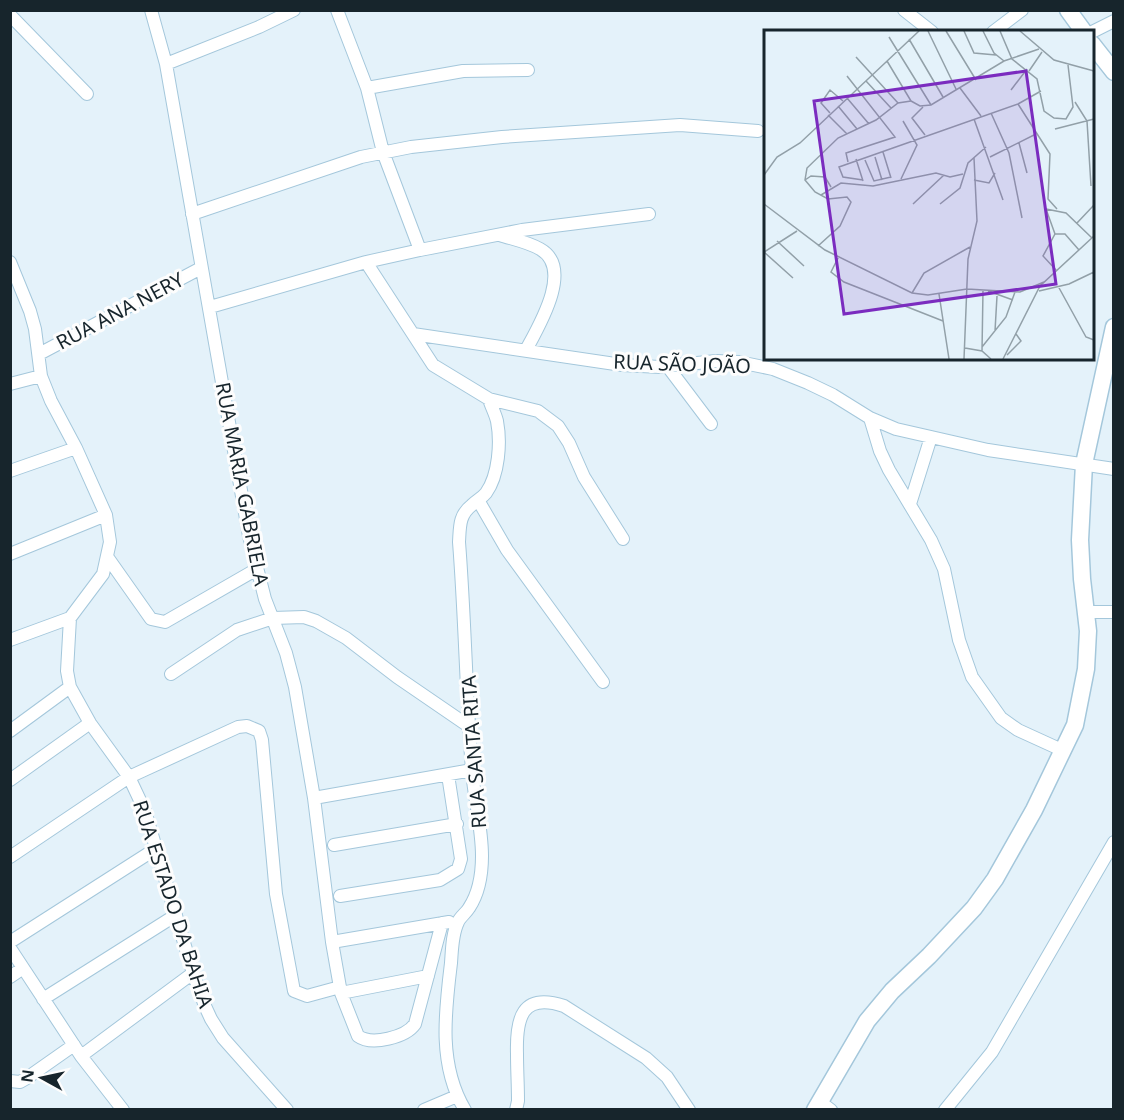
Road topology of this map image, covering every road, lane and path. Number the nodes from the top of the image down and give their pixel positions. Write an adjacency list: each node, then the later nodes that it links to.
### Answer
1 (151, 10): 14 (street, RUA MARIA GABRIELA)
2 (294, 10): 14 (street)
3 (337, 10): 18 (street)
4 (904, 10): 9 (street)
5 (1022, 10): 10 (street)
6 (1068, 10): 11 (street)
7 (10, 15): 19 (street)
8 (1113, 21): 12 (street)
9 (929, 30)
10 (996, 30)
11 (1083, 30)
12 (1094, 31)
13 (1094, 47): 15 (street)
14 (166, 64): 22 (street, RUA MARIA GABRIELA)
15 (1109, 67): 17 (street)
16 (528, 70): 18 (street)
17 (1113, 86)
18 (367, 88): 21 (street)
19 (87, 94)
20 (758, 131): 21 (street)
21 (383, 152): 22 (street); 25 (street)
22 (192, 214): 28 (street, RUA MARIA GABRIELA)
23 (649, 214): 24 (street)
24 (497, 234): 25 (street); 32 (street)
25 (420, 250): 26 (street)
26 (366, 262): 29 (street); 31 (street)
27 (11, 263): 33 (street)
28 (201, 268): 29 (street, RUA MARIA GABRIELA); 33 (street, RUA ANA NERY)
29 (210, 307): 53 (street, RUA MARIA GABRIELA)
30 (1113, 327): 34 (street)
31 (413, 334): 32 (street, RUA SÃO JOÃO); 39 (street)
32 (526, 350): 35 (street, RUA SÃO JOÃO)
33 (39, 354): 36 (street)
34 (1110, 356): 37 (street)
35 (668, 367): 40 (street, RUA SÃO JOÃO); 41 (street)
36 (41, 376): 38 (street); 43 (street)
37 (1108, 381): 44 (street)
38 (10, 384)
39 (489, 399): 47 (street, RUA SANTA RITA); 50 (street)
40 (870, 418): 42 (street, RUA SÃO JOÃO); 48 (street)
41 (711, 424)
42 (932, 437): 44 (street, RUA SÃO JOÃO); 48 (street)
43 (76, 448): 46 (street); 49 (street)
44 (1084, 464): 45 (street, RUA SÃO JOÃO); 54 (street)
45 (1113, 469)
46 (10, 471)
47 (477, 500): 60 (street); 63 (street, RUA SANTA RITA)
48 (910, 504): 65 (street)
49 (106, 515): 51 (street); 52 (street)
50 (623, 539)
51 (10, 554)
52 (108, 558): 53 (street); 56 (street)
53 (257, 569): 57 (street, RUA MARIA GABRIELA)
54 (1087, 612): 55 (street); 65 (street)
55 (1113, 612)
56 (70, 618): 58 (street); 61 (street, RUA ESTADO DA BAHIA)
57 (273, 618): 59 (street); 63 (street); 70 (street, RUA MARIA GABRIELA)
58 (10, 640)
59 (171, 674)
60 (603, 682)
61 (70, 687): 62 (street, RUA ESTADO DA BAHIA); 64 (street)
62 (90, 723): 68 (street, RUA ESTADO DA BAHIA); 69 (street)
63 (470, 727): 66 (street, RUA SANTA RITA)
64 (10, 731)
65 (1064, 751): 92 (street)
66 (472, 771): 67 (street); 78 (street, RUA SANTA RITA)
67 (448, 775): 70 (street); 71 (street)
68 (129, 777): 74 (street, RUA ESTADO DA BAHIA); 75 (street); 87 (street)
69 (10, 780)
70 (314, 798): 81 (street, RUA MARIA GABRIELA)
71 (457, 824): 73 (street); 76 (street)
72 (1113, 842): 99 (street)
73 (334, 845)
74 (157, 848): 77 (street, RUA ESTADO DA BAHIA); 80 (street)
75 (10, 857)
76 (340, 896)
77 (176, 915): 84 (street, RUA ESTADO DA BAHIA); 88 (street)
78 (458, 921): 79 (street); 91 (street, RUA SANTA RITA)
79 (442, 923): 81 (street); 85 (street, RUA MARIA GABRIELA)
80 (10, 942)
81 (332, 942): 87 (street, RUA MARIA GABRIELA)
82 (10, 948): 83 (street)
83 (23, 968): 86 (street); 88 (street)
84 (193, 973): 89 (street); 94 (street, RUA ESTADO DA BAHIA)
85 (428, 976): 87 (street); 87 (street, RUA MARIA GABRIELA)
86 (10, 977)
87 (341, 990)
88 (43, 999): 89 (street)
89 (77, 1051): 90 (street); 93 (street)
90 (10, 1081)
91 (457, 1096): 95 (street); 96 (street, RUA SANTA RITA)
92 (822, 1107)
93 (123, 1110)
94 (287, 1110)
95 (424, 1110)
96 (465, 1110)
97 (516, 1110): 98 (street)
98 (689, 1110)
99 (945, 1110)

